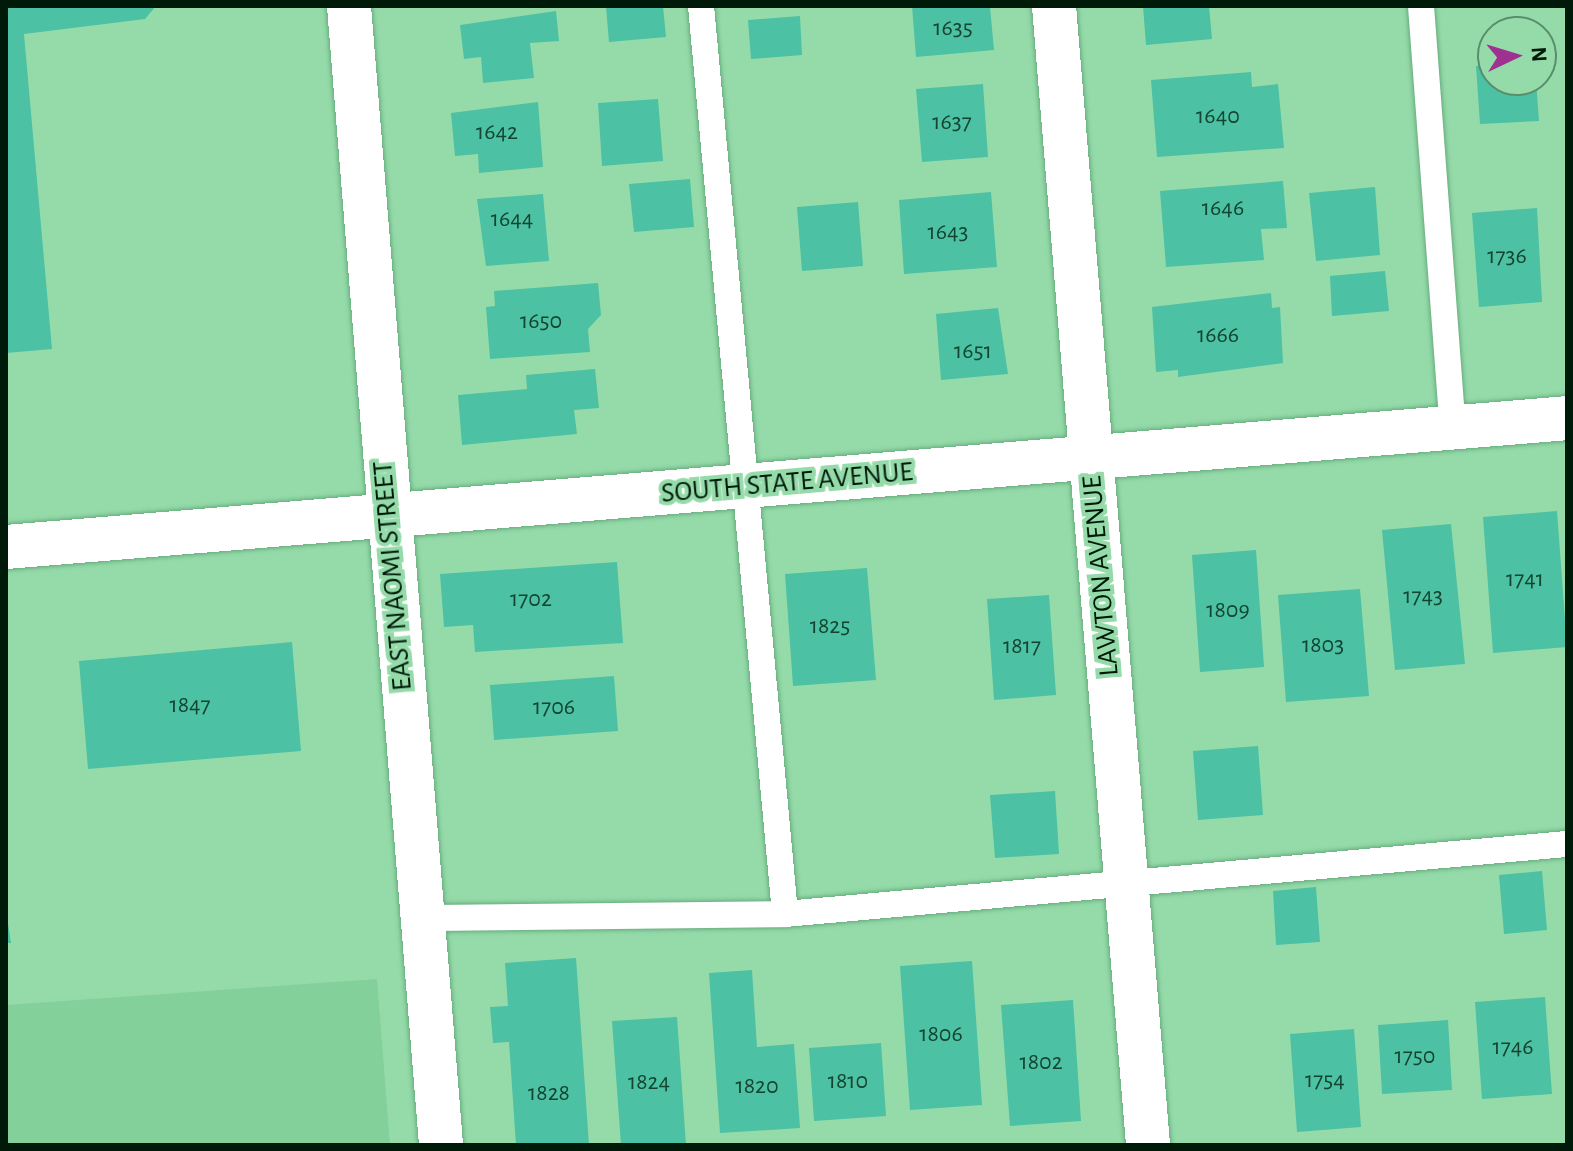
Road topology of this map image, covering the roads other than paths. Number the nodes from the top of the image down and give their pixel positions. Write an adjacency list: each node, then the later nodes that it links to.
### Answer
1 (349, 6): 9 (street, EAST NAOMI STREET)
2 (701, 6): 8 (lane)
3 (1054, 6): 7 (street, LAWTON AVENUE)
4 (1421, 6): 6 (lane)
5 (1567, 418): 6 (street, SOUTH STATE AVENUE)
6 (1453, 427): 7 (street, SOUTH STATE AVENUE)
7 (1091, 458): 8 (street, SOUTH STATE AVENUE); 12 (street, LAWTON AVENUE)
8 (749, 486): 9 (street, SOUTH STATE AVENUE); 13 (lane)
9 (386, 513): 10 (street, SOUTH STATE AVENUE); 14 (street, EAST NAOMI STREET)
10 (6, 547)
11 (1567, 844): 12 (lane)
12 (1126, 880): 13 (lane); 16 (street, LAWTON AVENUE)
13 (785, 914): 14 (lane)
14 (422, 918): 15 (street, EAST NAOMI STREET)
15 (441, 1145)
16 (1148, 1145)

